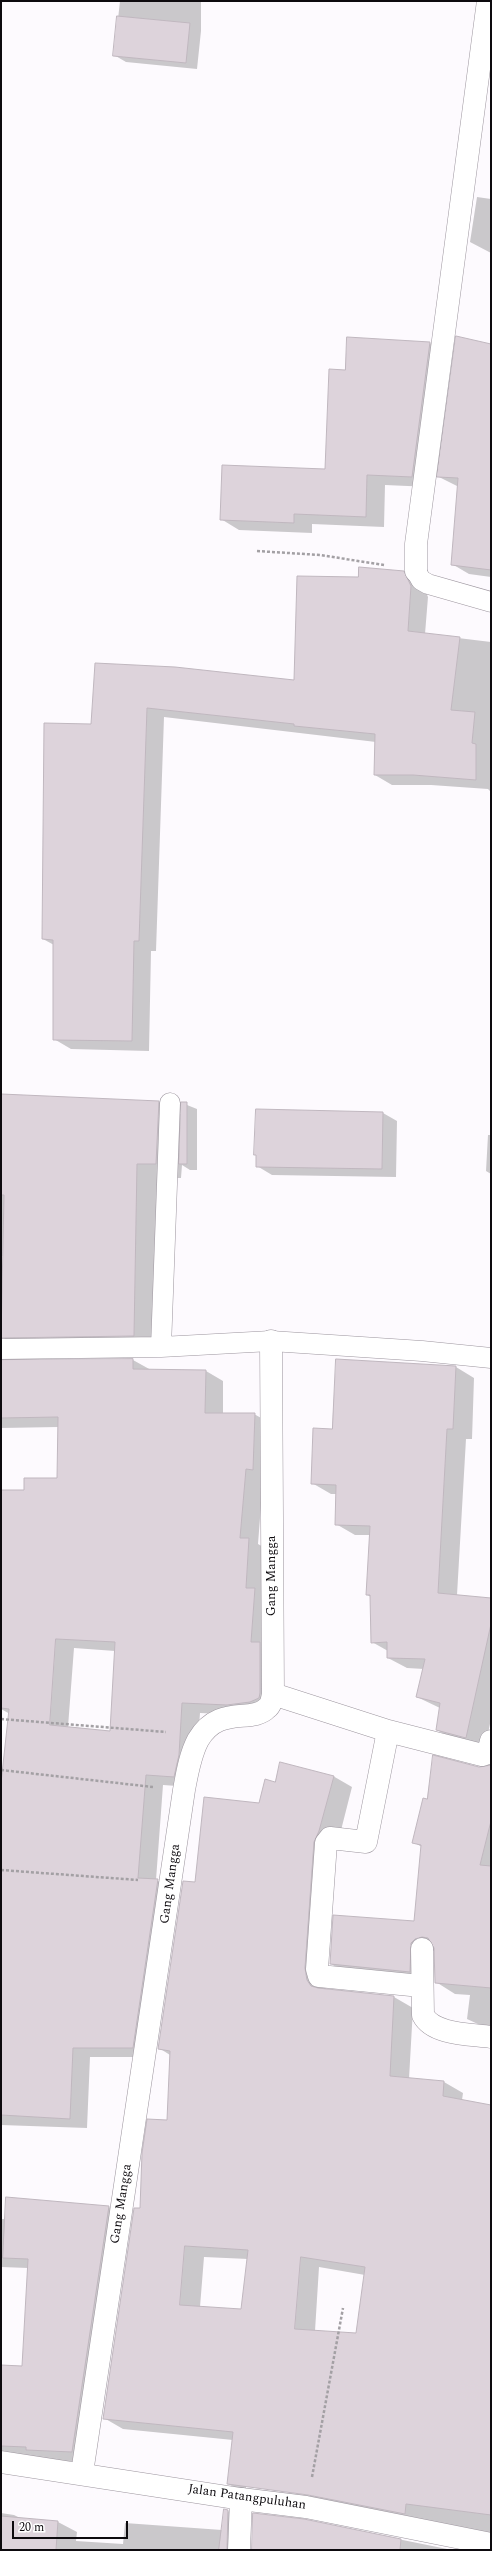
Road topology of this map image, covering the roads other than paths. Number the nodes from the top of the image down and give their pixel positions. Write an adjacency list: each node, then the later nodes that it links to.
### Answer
1 (488, 1): 2 (street)
2 (416, 571): 3 (lane)
3 (491, 602)
4 (170, 1103): 6 (lane)
5 (271, 1341): 6 (lane); 8 (lane); 9 (street, Gang Mangga)
6 (161, 1346): 7 (lane)
7 (1, 1349)
8 (491, 1358)
9 (273, 1694): 10 (street); 16 (street, Gang Mangga)
10 (388, 1731): 11 (street); 13 (street)
11 (491, 1741)
12 (422, 1949): 13 (street)
13 (422, 1986): 14 (street)
14 (491, 2037)
15 (1, 2462): 16 (street, Jalan Patangpuluhan)
16 (82, 2472): 17 (street, Jalan Patangpuluhan)
17 (241, 2499): 18 (street, Jalan Patangpuluhan); 19 (street)
18 (491, 2544)
19 (239, 2550)

